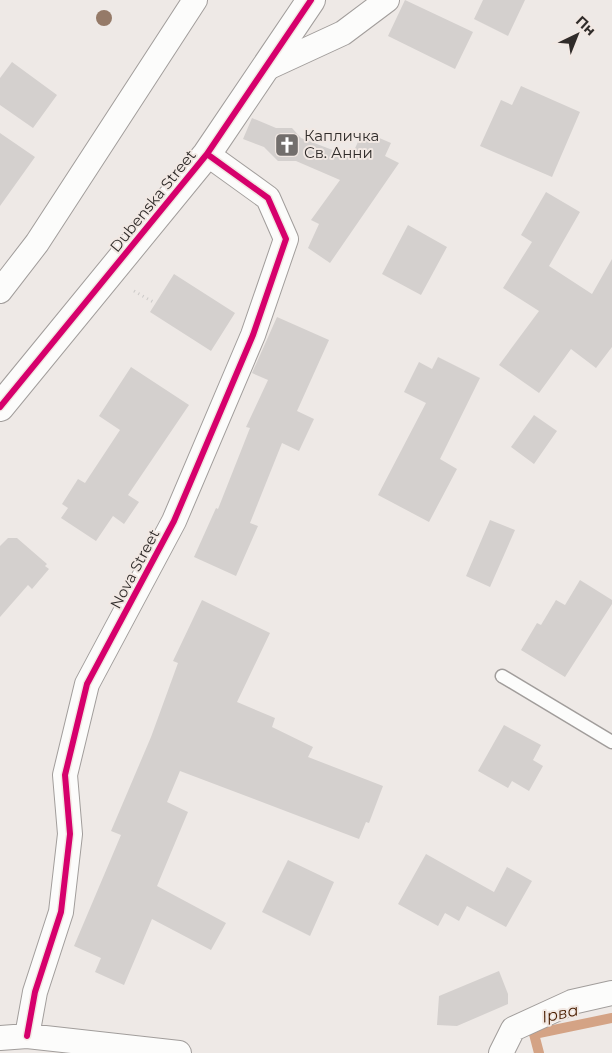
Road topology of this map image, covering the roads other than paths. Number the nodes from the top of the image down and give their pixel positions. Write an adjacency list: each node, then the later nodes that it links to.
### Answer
1 (195, 0): 6 (street)
2 (312, 0): 4 (main road, Dubenska Street)
3 (387, 0): 4 (street)
4 (265, 68): 5 (main road, Dubenska Street)
5 (207, 154): 7 (main road, Dubenska Street); 11 (street, Nova Street)
6 (0, 291)
7 (0, 407)
8 (502, 676): 9 (lane)
9 (612, 742)
10 (612, 993): 14 (street)
11 (27, 1036): 12 (street); 13 (street)
12 (0, 1038)
13 (180, 1053)
14 (501, 1053)

